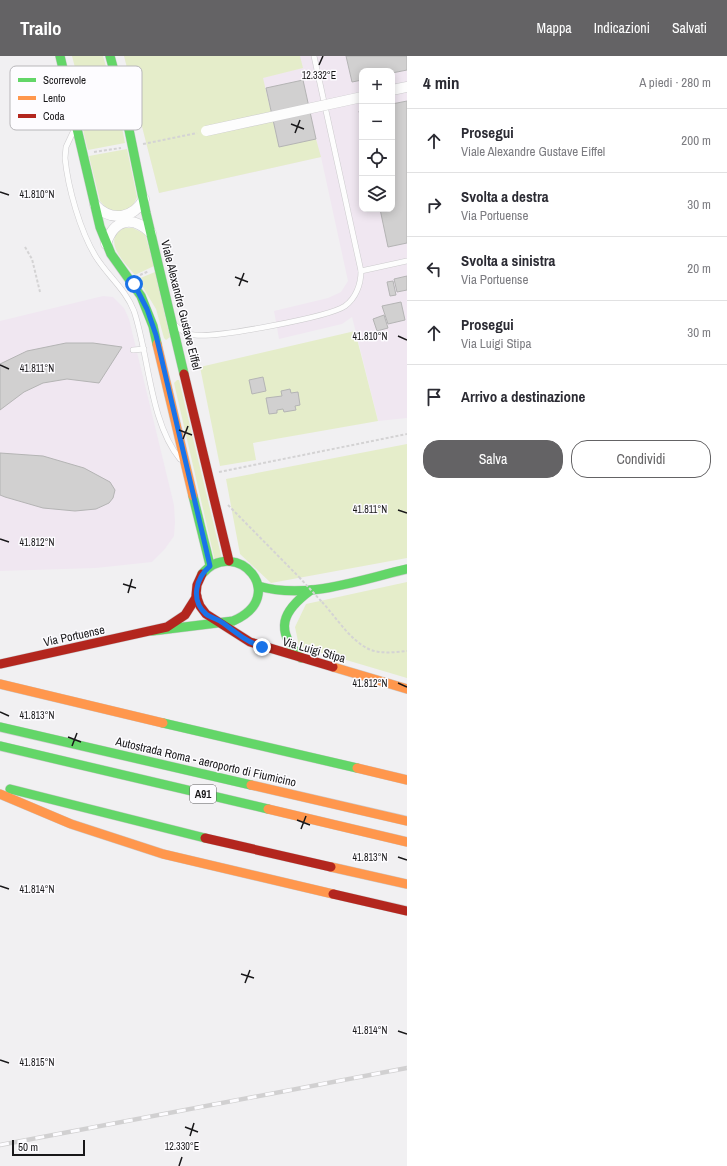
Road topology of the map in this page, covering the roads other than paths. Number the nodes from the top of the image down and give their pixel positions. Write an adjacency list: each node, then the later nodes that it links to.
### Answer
1 (60, 56): 4 (main road)
2 (110, 56): 5 (main road, Viale Alexandre Gustave Eiffel)
3 (314, 56): 18 (lane)
4 (63, 66)
5 (113, 66)
6 (407, 87): 7 (street)
7 (395, 89)
8 (359, 98): 12 (street, bridge)
9 (73, 130): 20 (lane)
10 (77, 130): 14 (main road)
11 (129, 130): 13 (main road, Viale Alexandre Gustave Eiffel)
12 (206, 131)
13 (144, 199): 14 (street); 15 (main road, Viale Alexandre Gustave Eiffel)
14 (95, 206): 16 (main road)
15 (151, 233): 16 (street); 19 (main road, Viale Alexandre Gustave Eiffel)
16 (106, 244): 22 (main road)
17 (407, 261): 18 (lane)
18 (361, 271): 19 (lane)
19 (174, 325): 23 (main road, Viale Alexandre Gustave Eiffel)
20 (144, 349): 21 (lane); 22 (lane)
21 (133, 350)
22 (187, 466): 24 (main road)
23 (229, 561): 24 (main road); 26 (main road)
24 (210, 566): 28 (main road, Via Portuense)
25 (407, 569): 27 (main road)
26 (258, 586): 27 (main road); 29 (main road, Via Portuense)
27 (312, 590): 31 (main road)
28 (196, 596): 29 (main road); 30 (main road, Via Portuense)
29 (221, 622): 30 (main road, Via Portuense); 31 (main road, Via Luigi Stipa)
30 (152, 631): 32 (main road, Via Portuense)
31 (303, 659): 34 (main road, Via Luigi Stipa)
32 (0, 664)
33 (0, 684): 37 (main road)
34 (407, 689)
35 (0, 726): 40 (main road, Autostrada Roma - aeroporto di Fiumicino / A91)
36 (0, 746): 41 (main road, A91)
37 (407, 780)
38 (0, 786): 42 (main road)
39 (0, 794): 43 (main road)
40 (407, 821)
41 (407, 842)
42 (407, 884)
43 (407, 912)

